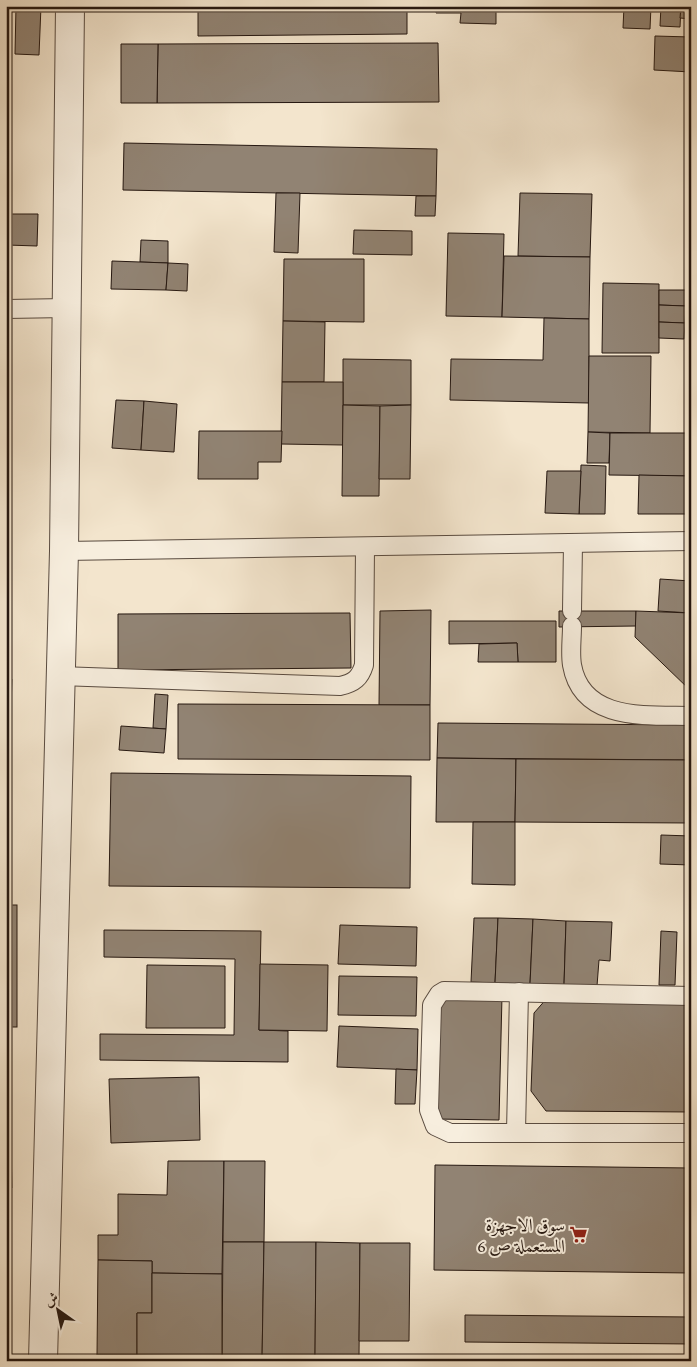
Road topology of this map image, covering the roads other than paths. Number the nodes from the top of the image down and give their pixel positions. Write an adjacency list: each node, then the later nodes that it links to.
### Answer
1 (70, 6): 2 (street)
2 (67, 308): 3 (lane); 7 (street)
3 (6, 309)
4 (691, 541): 5 (lane)
5 (573, 543): 6 (lane); 9 (lane)
6 (365, 547): 7 (lane); 8 (lane)
7 (64, 551): 8 (street)
8 (60, 676): 14 (street)
9 (691, 716)
10 (519, 992): 11 (lane); 12 (lane); 12 (lane)
11 (691, 996)
12 (516, 1132): 13 (lane)
13 (691, 1133)
14 (43, 1361)

